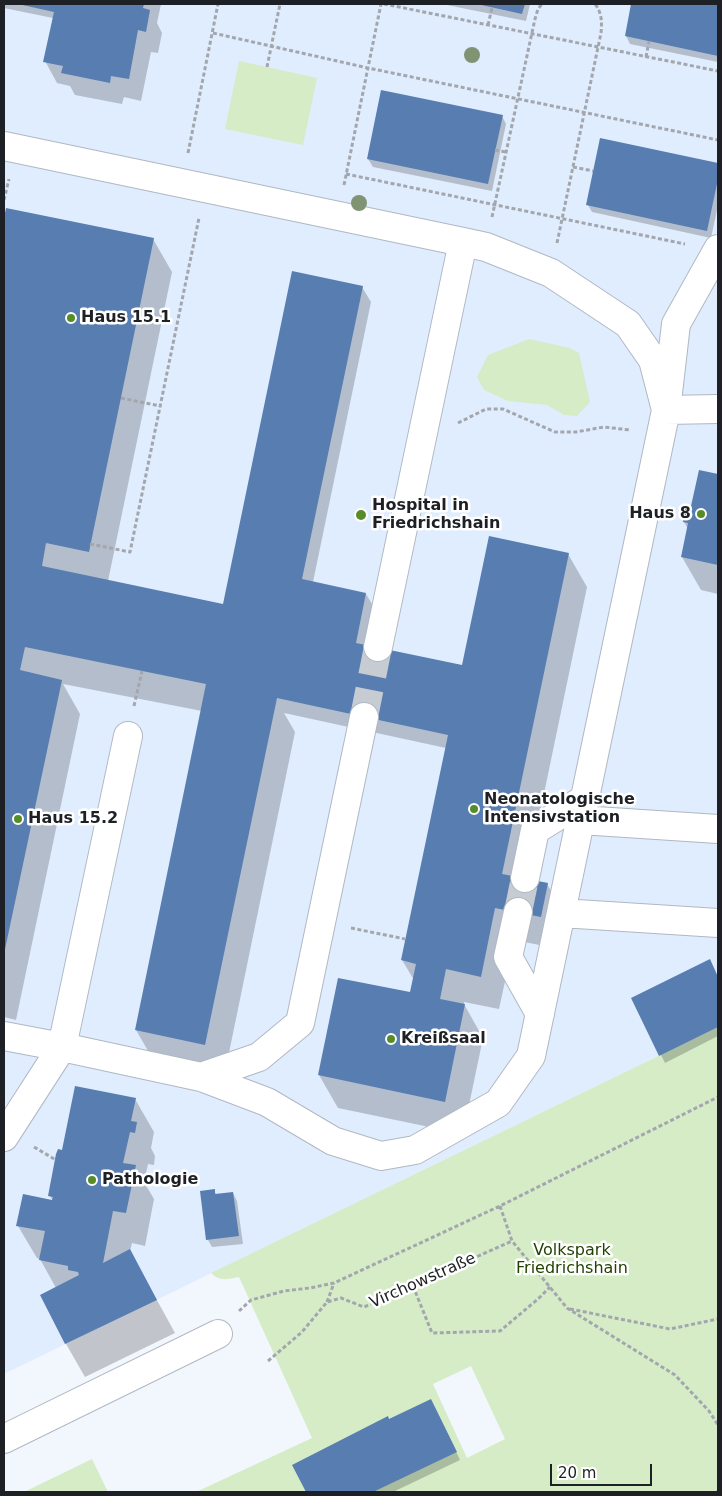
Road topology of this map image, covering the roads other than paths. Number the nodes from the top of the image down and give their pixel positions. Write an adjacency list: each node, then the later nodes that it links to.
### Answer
1 (4, 146): 2 (street)
2 (474, 244): 5 (street); 6 (street)
3 (718, 250): 5 (street)
4 (718, 409): 5 (street)
5 (663, 422): 9 (street)
6 (378, 647)
7 (364, 717): 18 (street)
8 (128, 736): 17 (street)
9 (582, 810): 10 (street); 11 (street); 13 (street)
10 (718, 829)
11 (525, 878)
12 (518, 912): 15 (street)
13 (561, 913): 14 (street); 15 (street)
14 (718, 922)
15 (540, 1014): 18 (street)
16 (4, 1036): 17 (street)
17 (62, 1047): 18 (street); 19 (street)
18 (201, 1077)
19 (4, 1137)
20 (218, 1334): 21 (street)
21 (4, 1439)

